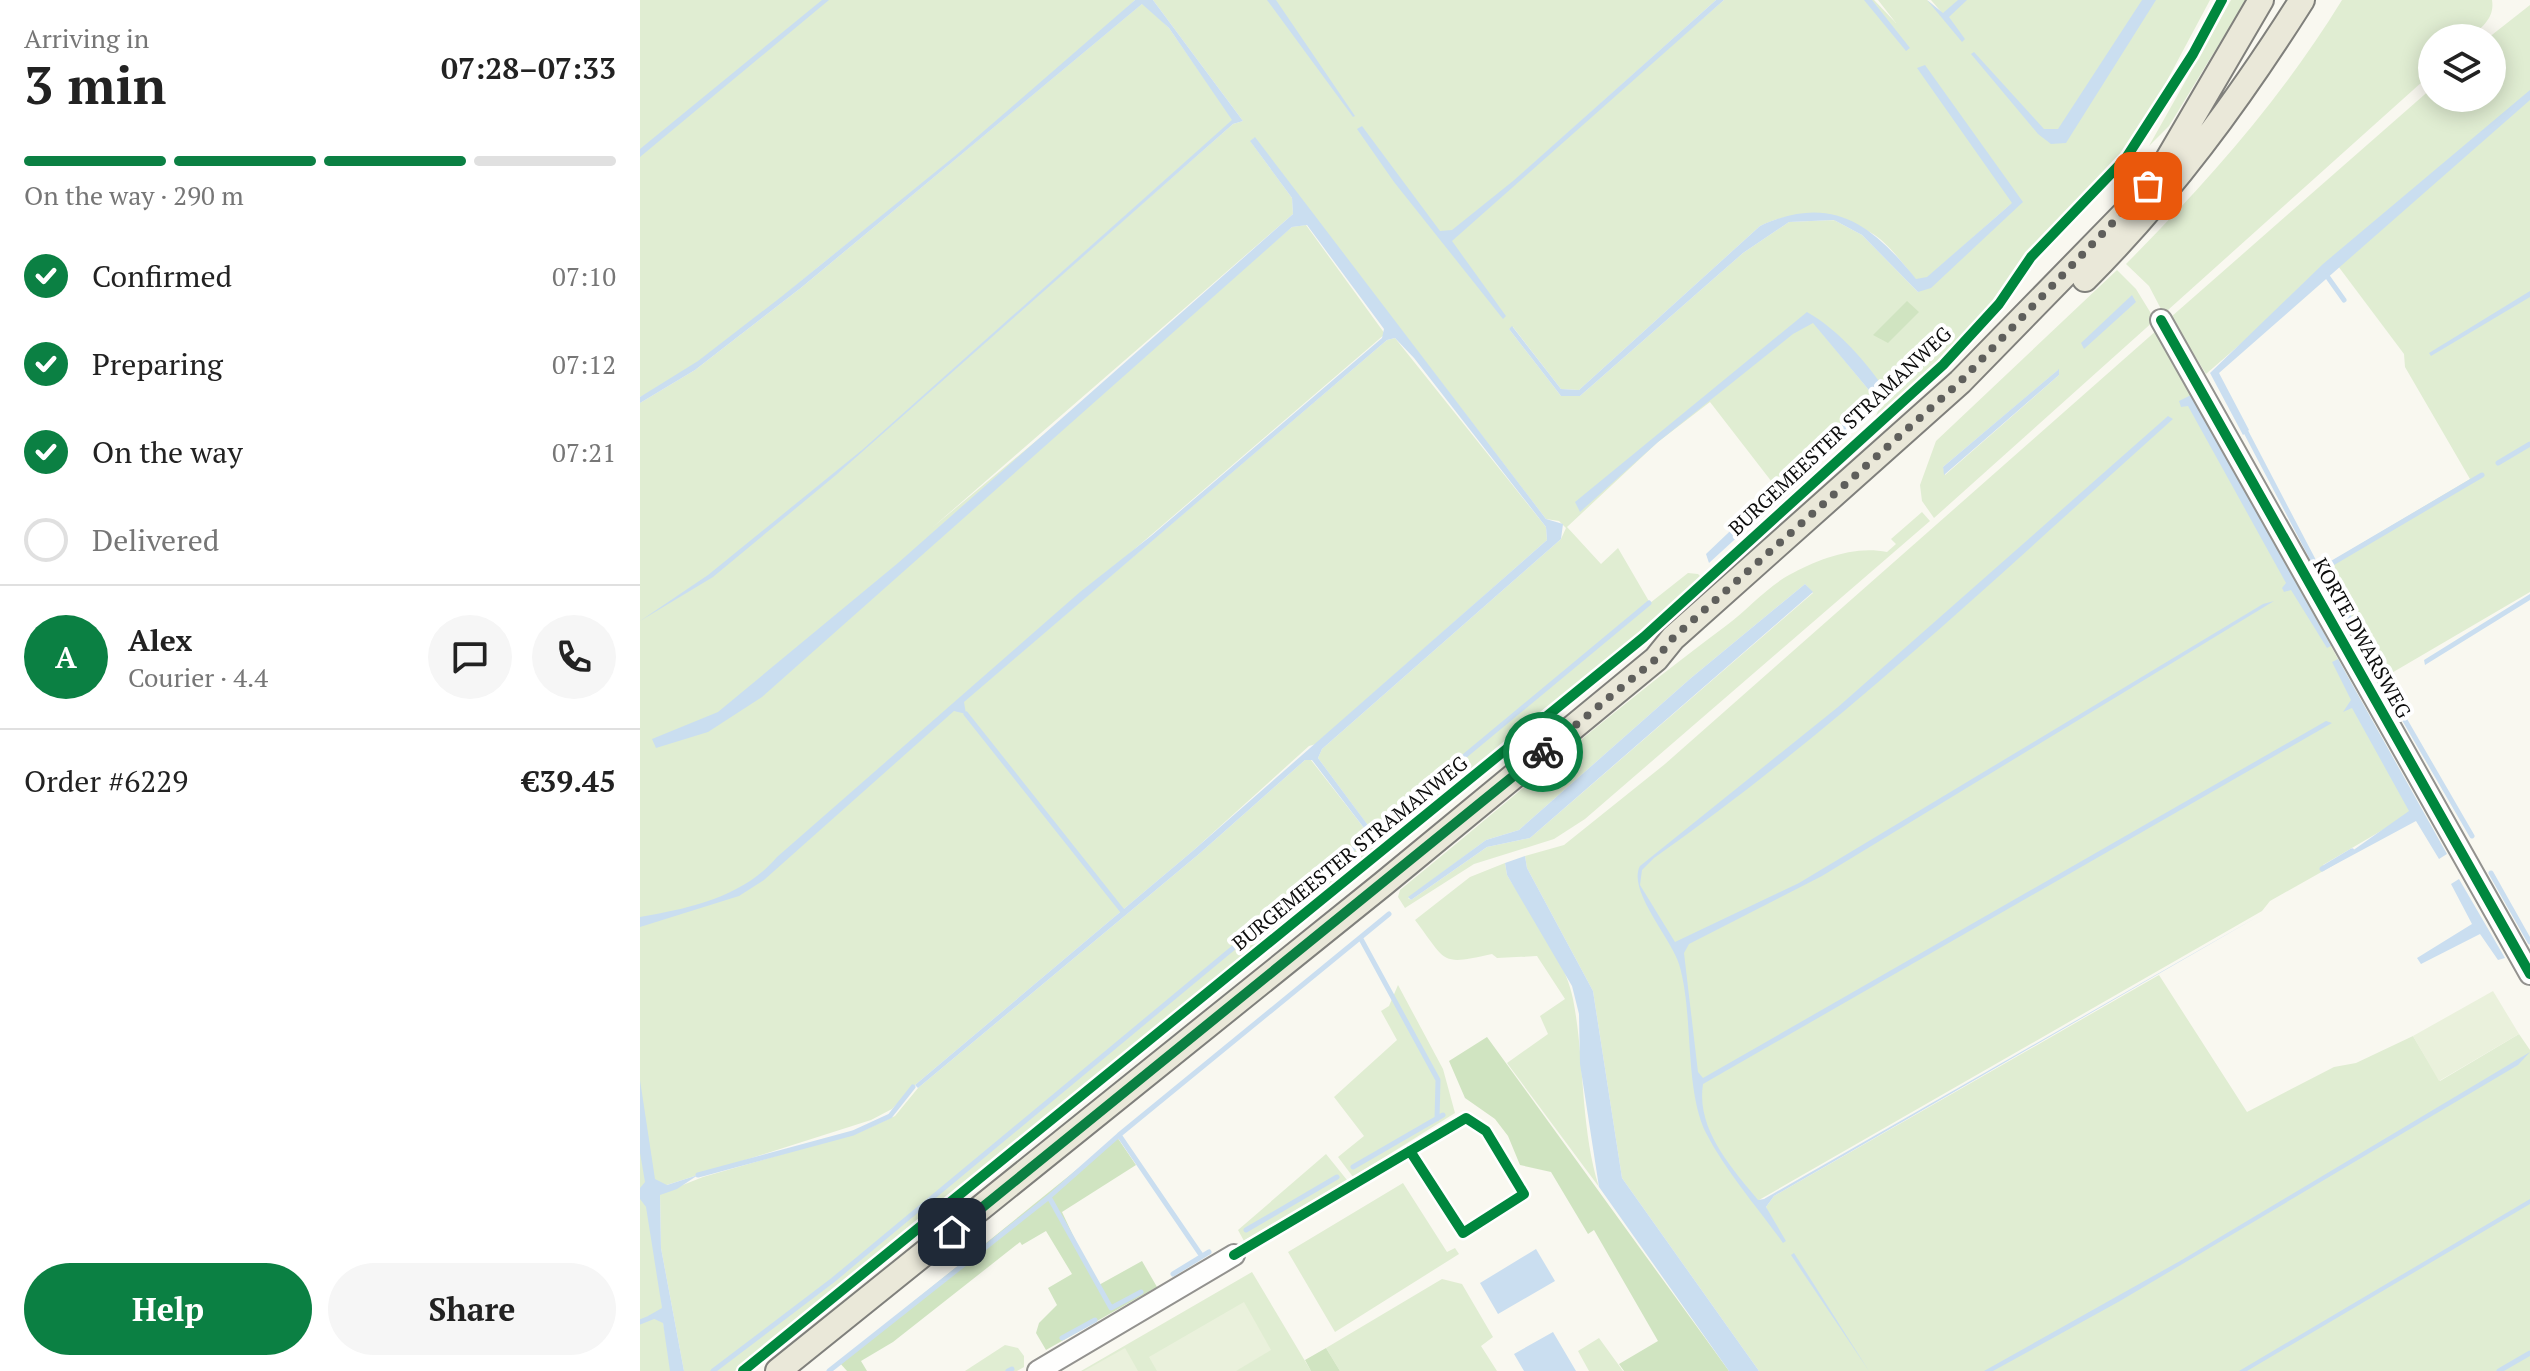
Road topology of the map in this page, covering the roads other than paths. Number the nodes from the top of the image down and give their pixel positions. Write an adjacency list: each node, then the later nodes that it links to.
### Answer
1 (2261, 0): 4 (main road, BURGEMEESTER STRAMANWEG)
2 (2302, 0): 4 (main road, BURGEMEESTER STRAMANWEG)
3 (2161, 320): 5 (street, KORTE DWARSWEG)
4 (1656, 659): 7 (main road, BURGEMEESTER STRAMANWEG)
5 (2530, 974)
6 (1234, 1255): 8 (street)
7 (778, 1371)
8 (1038, 1371)

